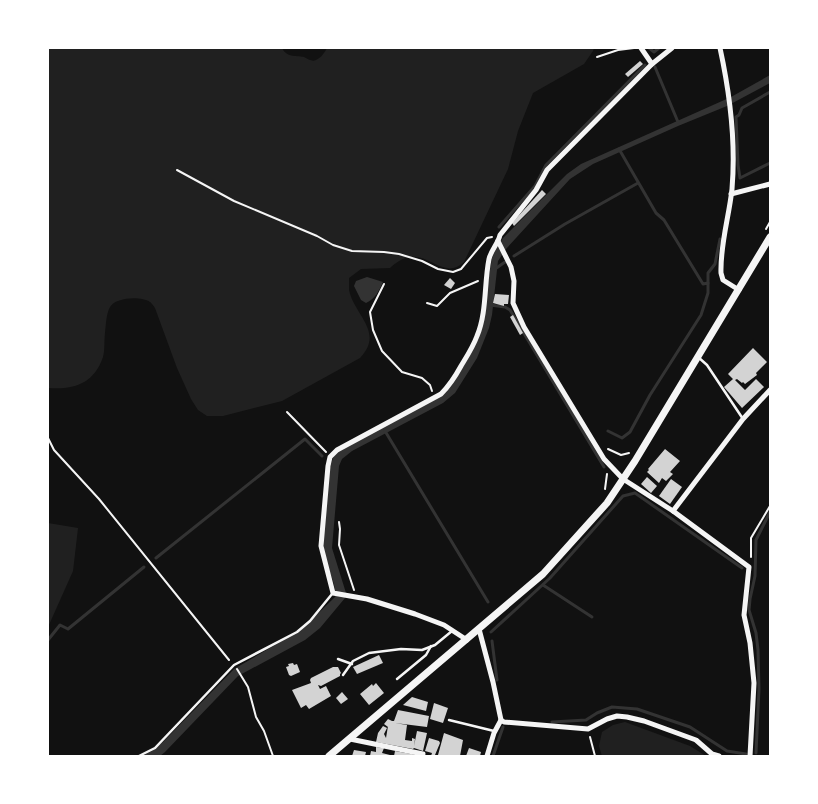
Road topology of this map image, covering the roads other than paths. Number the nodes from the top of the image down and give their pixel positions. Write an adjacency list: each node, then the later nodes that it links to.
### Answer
1 (641, 48): 4 (street)
2 (672, 48): 4 (street)
3 (720, 48): 6 (street)
4 (652, 64): 8 (street)
5 (770, 184): 6 (street)
6 (731, 194): 9 (street)
7 (770, 237): 9 (main road)
8 (498, 241): 13 (street); 15 (street)
9 (739, 290): 10 (main road)
10 (698, 357): 12 (lane); 13 (main road)
11 (770, 390): 12 (street)
12 (743, 418): 14 (street)
13 (623, 479): 14 (street); 16 (main road)
14 (673, 511): 33 (street)
15 (333, 593): 17 (street); 28 (lane)
16 (480, 629): 18 (main road); 25 (street)
17 (453, 631): 18 (street); 19 (lane)
18 (467, 640): 27 (main road)
19 (431, 646): 21 (lane); 23 (lane)
20 (338, 659): 21 (lane)
21 (352, 664): 22 (lane)
22 (343, 675)
23 (397, 679)
24 (449, 720): 26 (lane)
25 (500, 720): 26 (street); 32 (street)
26 (495, 731): 31 (street)
27 (350, 739): 29 (main road); 30 (street)
28 (139, 756)
29 (329, 756)
30 (422, 756)
31 (487, 756)
32 (719, 756)
33 (750, 756)

